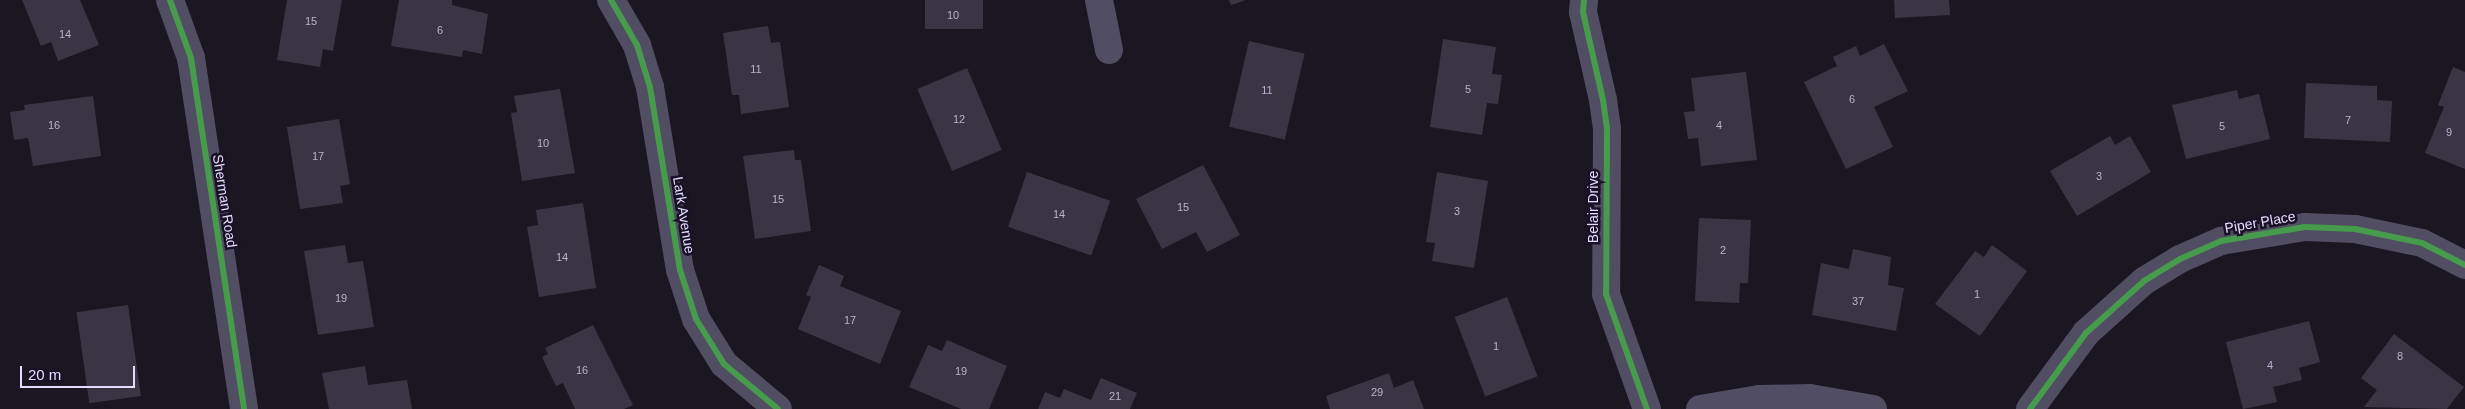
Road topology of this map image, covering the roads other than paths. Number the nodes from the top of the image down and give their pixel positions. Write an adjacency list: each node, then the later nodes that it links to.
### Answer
1 (170, 0): 7 (street, Sherman Road)
2 (611, 0): 8 (street, Lark Avenue)
3 (1099, 0): 5 (street)
4 (1584, 0): 9 (street, Belair Drive)
5 (1109, 50)
6 (2465, 265): 12 (street, Piper Place)
7 (244, 409)
8 (778, 409)
9 (1648, 409)
10 (1700, 409): 11 (street)
11 (1874, 409)
12 (2030, 409)

